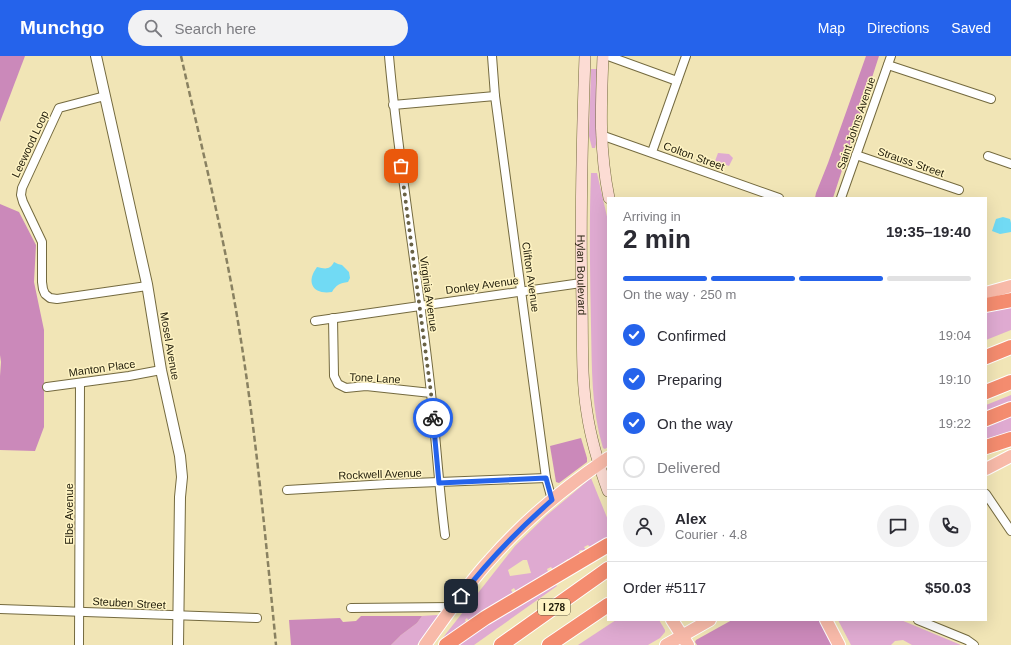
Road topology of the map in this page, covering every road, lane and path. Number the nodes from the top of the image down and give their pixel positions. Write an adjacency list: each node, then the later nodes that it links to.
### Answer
1 (96, 56): 11 (street, Mosel Avenue)
2 (389, 56): 14 (street, Virginia Avenue)
3 (492, 56): 12 (street, Clifton Avenue)
4 (585, 56): 24 (main road, Hylan Boulevard)
5 (603, 56): 15 (main road)
6 (608, 56): 10 (street)
7 (686, 56): 10 (street)
8 (891, 56): 9 (street, Saint Johns Avenue)
9 (888, 65): 13 (street); 17 (street, Saint Johns Avenue)
10 (677, 81): 16 (street)
11 (105, 96): 25 (street, Mosel Avenue); 25 (street, Leewood Loop)
12 (495, 96): 14 (street); 27 (street, Clifton Avenue)
13 (991, 99)
14 (393, 104): 31 (street, Virginia Avenue)
15 (601, 135): 16 (street, Colton Street); 21 (main road)
16 (652, 152): 22 (street, Colton Street)
17 (856, 155): 20 (street, Strauss Street); 23 (street, Saint Johns Avenue)
18 (988, 156): 19 (street)
19 (1011, 164)
20 (959, 190)
21 (609, 197)
22 (777, 197)
23 (842, 197)
24 (581, 283): 27 (street, Donley Avenue); 47 (main road, Hylan Boulevard)
25 (147, 286): 36 (street, Mosel Avenue)
26 (1011, 286): 28 (main road)
27 (522, 290): 31 (street, Donley Avenue); 49 (street, Clifton Avenue)
28 (987, 293)
29 (1011, 300): 30 (highway)
30 (987, 305)
31 (420, 306): 32 (street, Donley Avenue); 41 (street, Virginia Avenue)
32 (333, 318): 33 (street, Donley Avenue); 41 (street, Tone Lane)
33 (315, 321)
34 (1011, 348): 35 (highway)
35 (987, 357)
36 (161, 370): 38 (street, Manton Place); 64 (street, Mosel Avenue)
37 (1011, 382): 40 (highway)
38 (80, 383): 39 (street, Manton Place); 63 (street, Elbe Avenue)
39 (47, 387)
40 (987, 392)
41 (431, 393): 50 (street, Virginia Avenue)
42 (1011, 409): 43 (highway)
43 (987, 419)
44 (1011, 439): 45 (highway)
45 (987, 447)
46 (1011, 456): 48 (main road)
47 (603, 461): 51 (main road, Hylan Boulevard); 54 (main road)
48 (987, 468)
49 (546, 478): 50 (street, Rockwell Avenue); 54 (street, Clifton Avenue)
50 (439, 483): 52 (street, Rockwell Avenue); 56 (street, Virginia Avenue)
51 (607, 485)
52 (287, 490)
53 (987, 495): 55 (street)
54 (552, 500): 60 (main road)
55 (1011, 531)
56 (445, 535)
57 (607, 546): 74 (highway)
58 (607, 570): 75 (highway, I 278)
59 (607, 606): 76 (highway, I 278)
60 (453, 607): 61 (street); 73 (main road)
61 (351, 608)
62 (0, 609): 63 (street, Steuben Street)
63 (79, 612): 64 (street, Steuben Street); 71 (street, Elbe Avenue)
64 (178, 616): 65 (street, Steuben Street); 72 (street, Mosel Avenue)
65 (257, 618)
66 (673, 621): 70 (main road)
67 (709, 621): 70 (main road)
68 (827, 621): 78 (main road)
69 (920, 621): 79 (street)
70 (685, 640): 77 (main road)
71 (78, 645)
72 (178, 645)
73 (425, 645)
74 (446, 645)
75 (501, 645)
76 (549, 645)
77 (666, 645)
78 (840, 645)
79 (974, 645)

